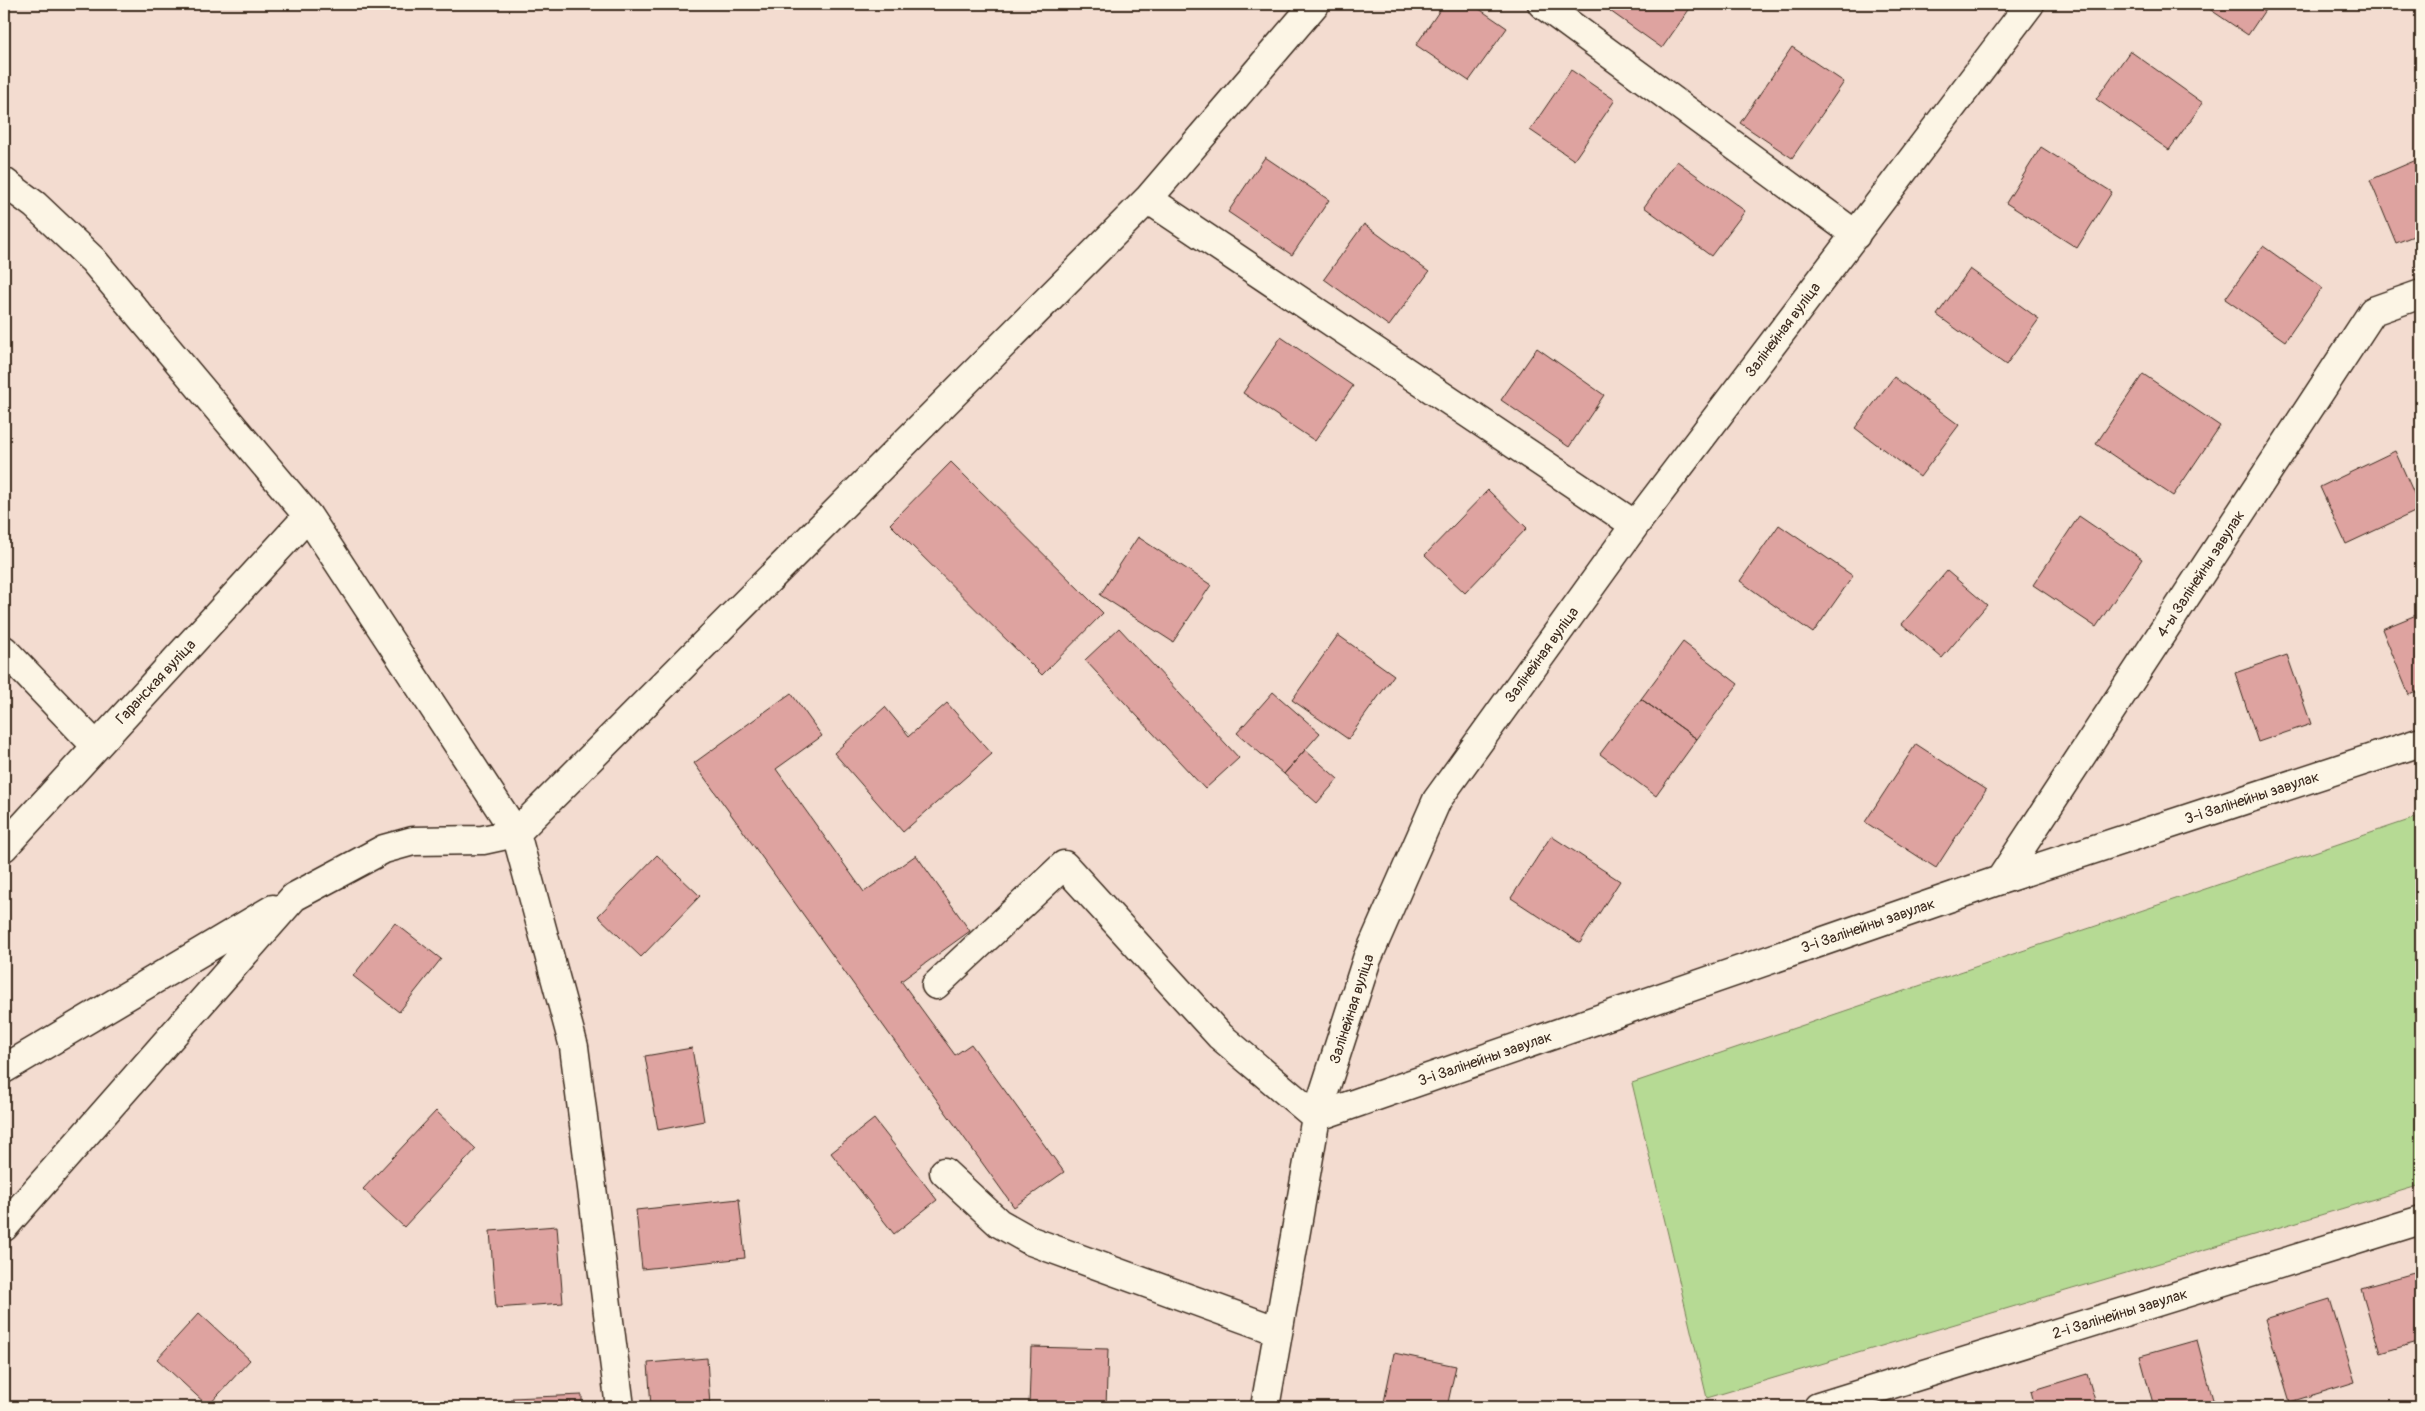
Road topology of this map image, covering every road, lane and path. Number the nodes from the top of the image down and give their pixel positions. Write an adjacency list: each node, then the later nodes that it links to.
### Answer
1 (1315, 4): 5 (street)
2 (1542, 4): 6 (street)
3 (2030, 4): 6 (street, Залінейная вуліца)
4 (4, 182): 8 (street)
5 (1148, 199): 9 (street); 13 (street)
6 (1856, 234): 9 (street, Залінейная вуліца)
7 (2421, 294): 15 (street, 4-ы Залінейны завулак)
8 (308, 516): 12 (street, Гаранская вуліца); 13 (street)
9 (1636, 525): 19 (street, Залінейная вуліца)
10 (4, 650): 12 (street)
11 (2421, 742): 15 (street, 3-і Залінейны завулак)
12 (96, 746): 14 (street, Гаранская вуліца)
13 (516, 833): 16 (street); 24 (street)
14 (4, 847)
15 (2000, 880): 19 (street, 3-і Залінейны завулак)
16 (294, 897): 18 (street); 22 (street)
17 (936, 985): 19 (street)
18 (4, 1069)
19 (1316, 1117): 23 (street, Залінейная вуліца)
20 (944, 1172): 23 (street)
21 (2421, 1220): 26 (street, 2-і Залінейны завулак)
22 (4, 1227)
23 (1278, 1332): 25 (street, Залінейная вуліца)
24 (620, 1407)
25 (1265, 1407)
26 (1818, 1407)

